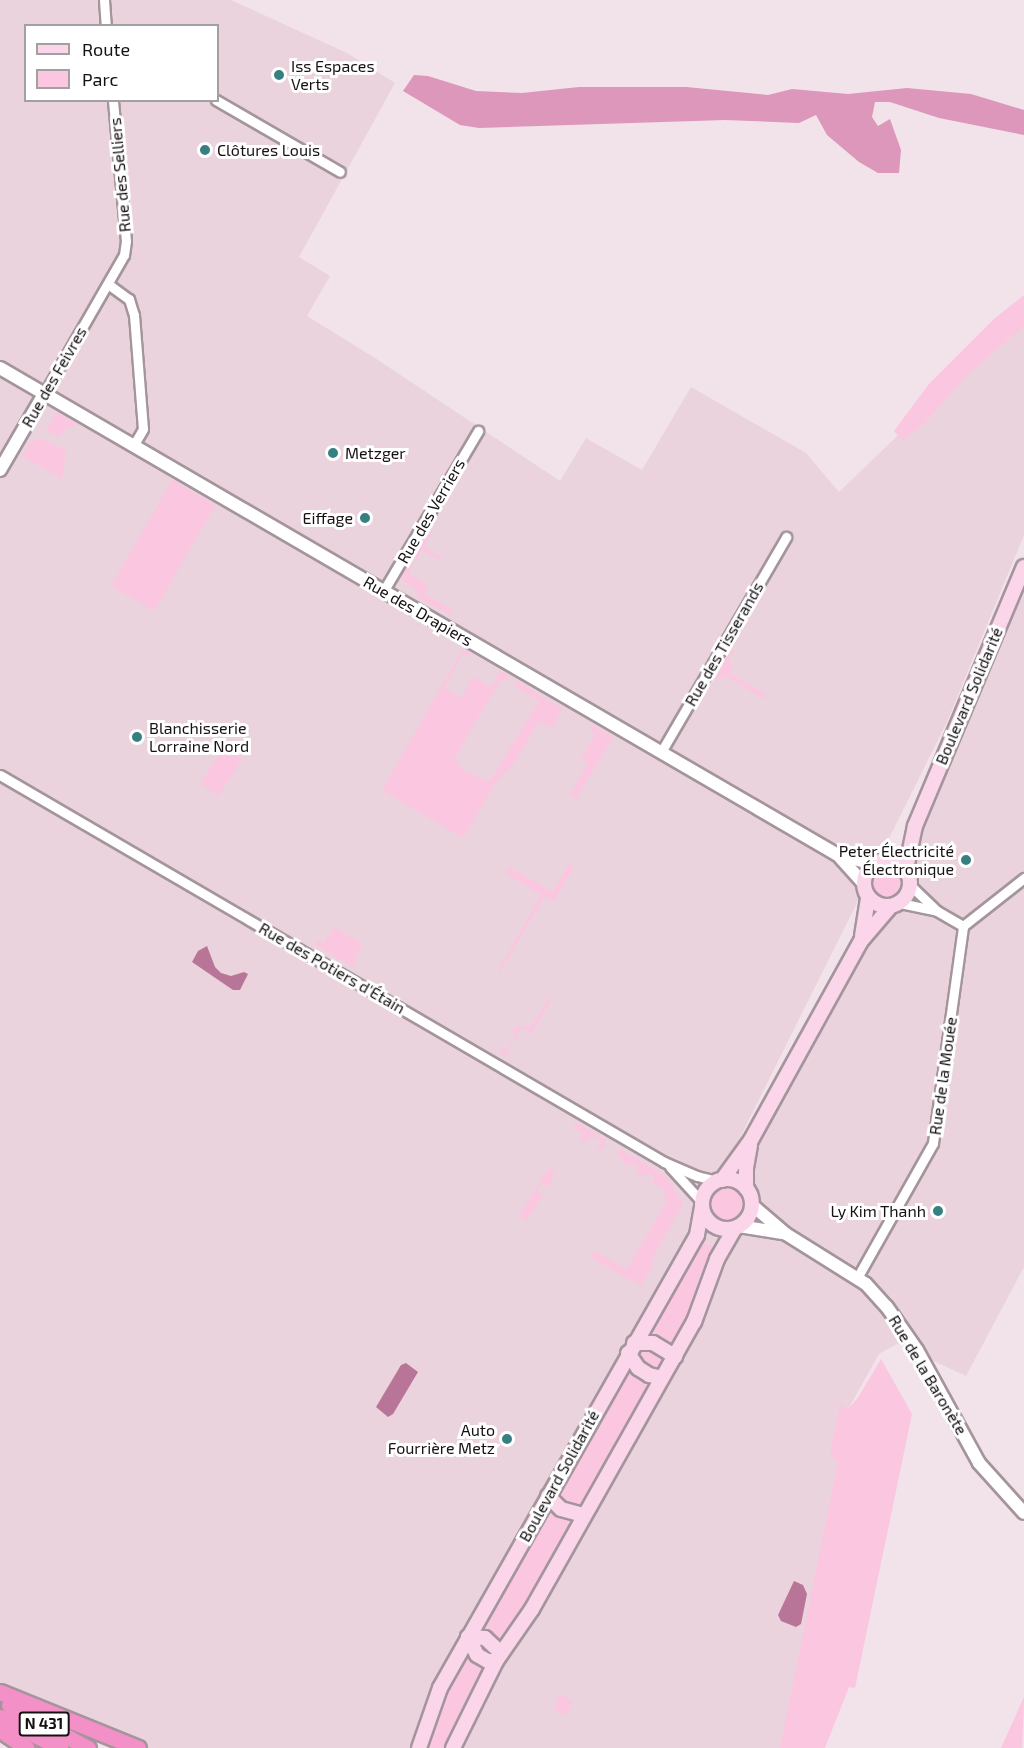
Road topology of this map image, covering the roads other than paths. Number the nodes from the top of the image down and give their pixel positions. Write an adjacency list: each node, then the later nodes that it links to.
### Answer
1 (104, 0): 2 (street)
2 (106, 24)
3 (113, 102): 6 (street, Rue des Selliers)
4 (219, 102): 5 (street)
5 (340, 172)
6 (108, 284): 8 (street, Rue des Feivres); 10 (street)
7 (0, 368): 8 (street, Rue des Drapiers)
8 (44, 394): 10 (street, Rue des Drapiers); 11 (street, Rue des Feivres)
9 (478, 431): 14 (street, Rue des Verriers)
10 (133, 446): 14 (street, Rue des Drapiers)
11 (0, 470)
12 (786, 537): 15 (street, Rue des Tisserands)
13 (1024, 567): 17 (main road, Boulevard Solidarité)
14 (384, 590): 15 (street, Rue des Drapiers)
15 (662, 752): 18 (street, Rue des Drapiers)
16 (0, 776): 29 (street, Rue des Potiers d'Étain)
17 (915, 826): 19 (main road, Boulevard Solidarité); 20 (main road, Boulevard Solidarité)
18 (836, 854): 19 (street, Rue des Drapiers); 23 (street, Rue des Drapiers)
19 (879, 862): 20 (main road); 23 (main road)
20 (906, 869): 22 (main road)
21 (1024, 878): 26 (street)
22 (910, 885): 24 (main road); 25 (street)
23 (866, 891): 24 (main road); 27 (main road)
24 (895, 905): 25 (street); 27 (main road)
25 (937, 911): 26 (street)
26 (963, 927): 36 (street, Rue de la Mouée)
27 (861, 941): 28 (main road)
28 (751, 1140): 30 (main road); 31 (main road)
29 (664, 1162): 30 (street, Rue des Potiers d'Étain); 32 (street, Rue des Potiers d'Étain)
30 (719, 1180): 31 (main road); 32 (main road)
31 (747, 1188): 33 (main road)
32 (702, 1204): 34 (main road); 37 (main road, Boulevard Solidarité)
33 (752, 1205): 34 (main road); 35 (street, Rue de la Baronète)
34 (737, 1227): 35 (street, Rue de la Baronète); 38 (main road)
35 (786, 1234): 36 (street, Rue de la Baronète)
36 (857, 1278): 41 (street, Rue de la Baronète)
37 (631, 1348): 38 (main road); 39 (main road); 40 (main road, Boulevard Solidarité)
38 (675, 1356): 39 (main road)
39 (662, 1378): 42 (main road)
40 (548, 1496): 42 (main road); 43 (main road, Boulevard Solidarité)
41 (1024, 1513)
42 (584, 1515): 44 (main road)
43 (468, 1637): 44 (main road); 44 (main road); 53 (main road, Boulevard Solidarité)
44 (499, 1657): 54 (main road)
45 (0, 1692): 52 (highway)
46 (0, 1700): 51 (highway, N 431)
47 (0, 1716): 50 (highway, N 431)
48 (0, 1730): 49 (highway)
49 (27, 1748)
50 (60, 1748)
51 (88, 1748)
52 (138, 1748)
53 (419, 1748)
54 (453, 1748)

